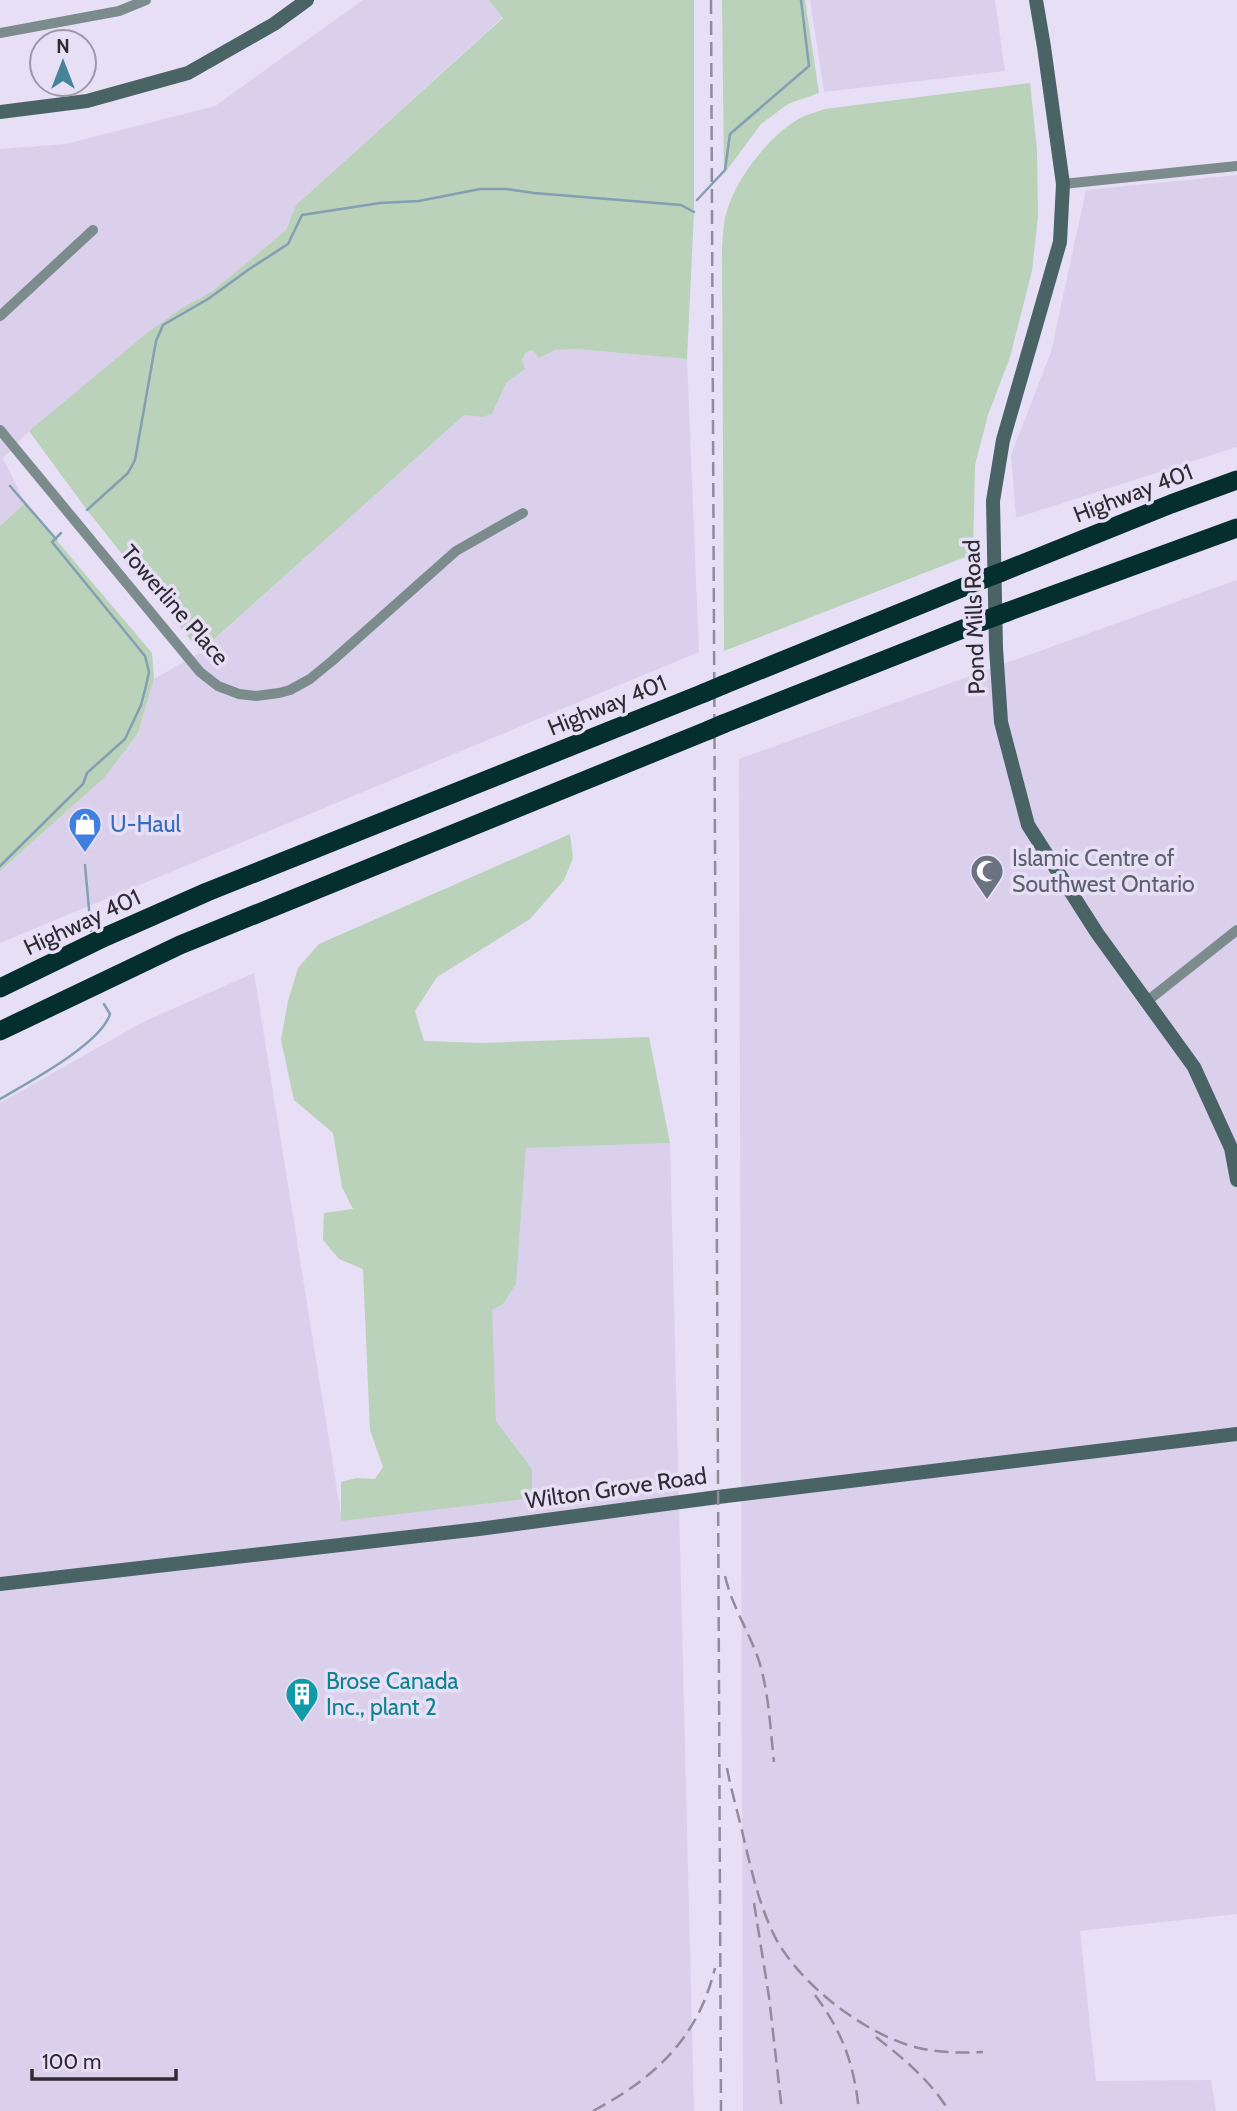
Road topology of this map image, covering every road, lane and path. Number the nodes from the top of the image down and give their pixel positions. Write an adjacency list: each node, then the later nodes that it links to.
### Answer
1 (146, 0): 4 (street)
2 (307, 0): 5 (main road)
3 (1036, 0): 7 (main road, Pond Mills Road)
4 (0, 33)
5 (0, 112)
6 (1237, 166): 7 (street)
7 (1063, 184): 16 (main road, Pond Mills Road)
8 (93, 230): 9 (street)
9 (0, 316)
10 (0, 430): 12 (street, Towerline Place)
11 (1237, 480): 15 (highway, Highway 401, bridge)
12 (523, 513)
13 (1237, 528): 17 (highway, bridge)
14 (1237, 930): 16 (street)
15 (0, 988)
16 (1146, 1002): 18 (main road, Pond Mills Road)
17 (0, 1031)
18 (1237, 1180)
19 (1237, 1434): 20 (main road, Wilton Grove Road)
20 (0, 1584)

